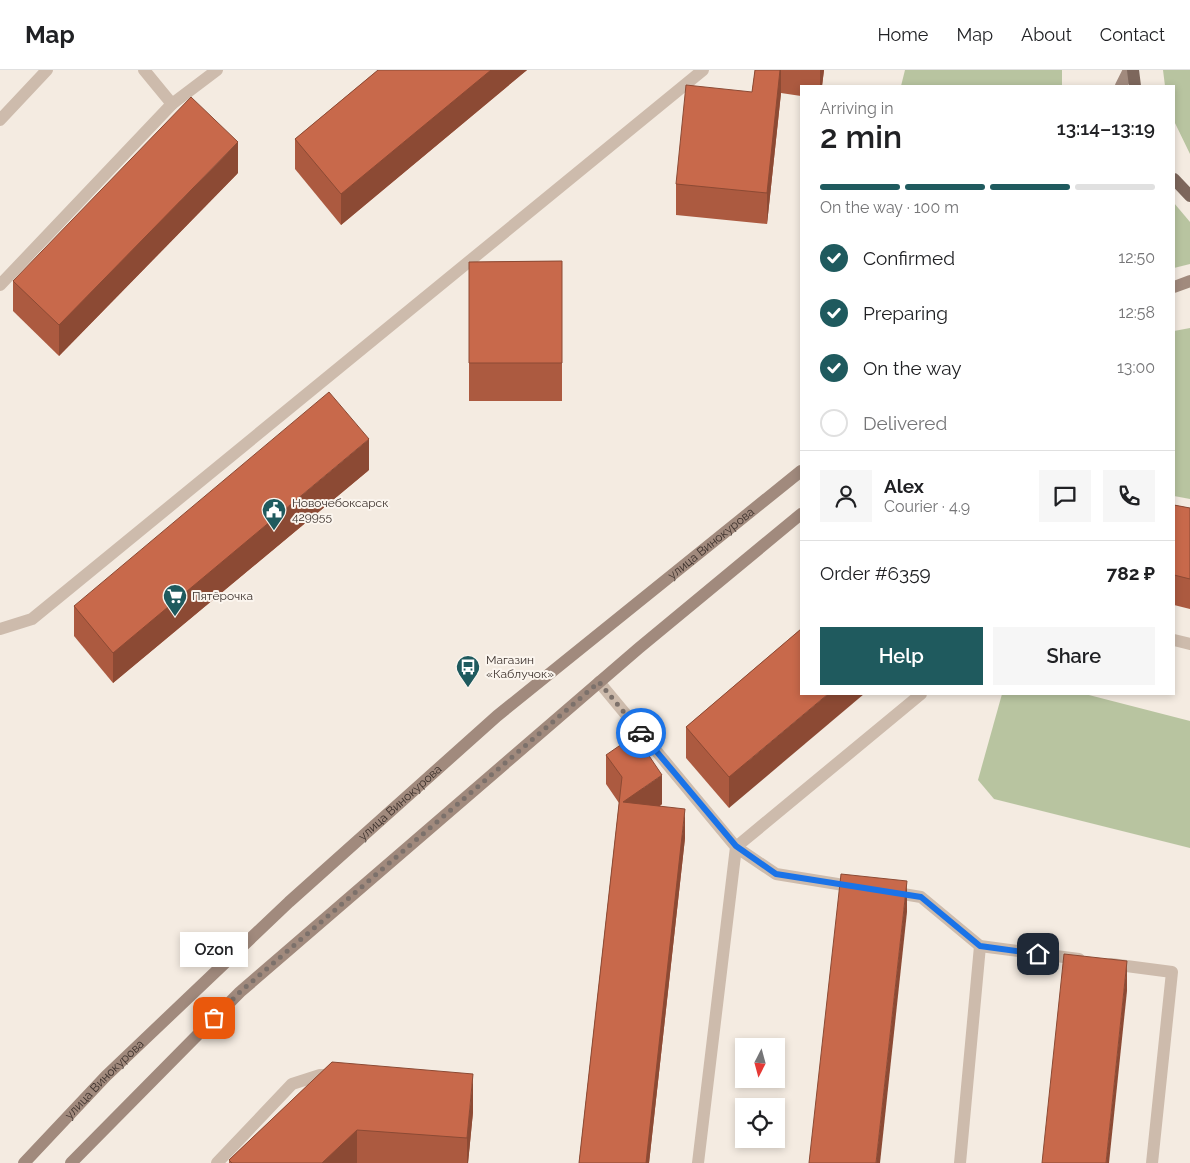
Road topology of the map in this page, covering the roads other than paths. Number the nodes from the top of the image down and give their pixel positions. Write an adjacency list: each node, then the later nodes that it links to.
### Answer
1 (47, 70): 10 (lane)
2 (144, 70): 9 (lane)
3 (216, 70): 9 (lane)
4 (703, 70): 18 (lane)
5 (1129, 70): 7 (main road)
6 (1133, 70): 8 (main road)
7 (1122, 85)
8 (1135, 85)
9 (172, 104): 14 (lane)
10 (0, 120)
11 (1175, 181): 12 (main road)
12 (1190, 196)
13 (1190, 281): 15 (main road)
14 (0, 285)
15 (1175, 287)
16 (800, 472): 26 (main road, улица Винокурова)
17 (800, 515): 21 (main road)
18 (0, 628)
19 (1175, 640): 20 (lane)
20 (1190, 644)
21 (599, 682): 23 (lane); 27 (main road)
22 (920, 695): 23 (lane)
23 (736, 846): 24 (lane); 29 (lane)
24 (980, 946): 30 (lane); 31 (lane)
25 (348, 1075): 28 (lane)
26 (24, 1163)
27 (70, 1163)
28 (217, 1163)
29 (698, 1163)
30 (960, 1163)
31 (1152, 1163)

